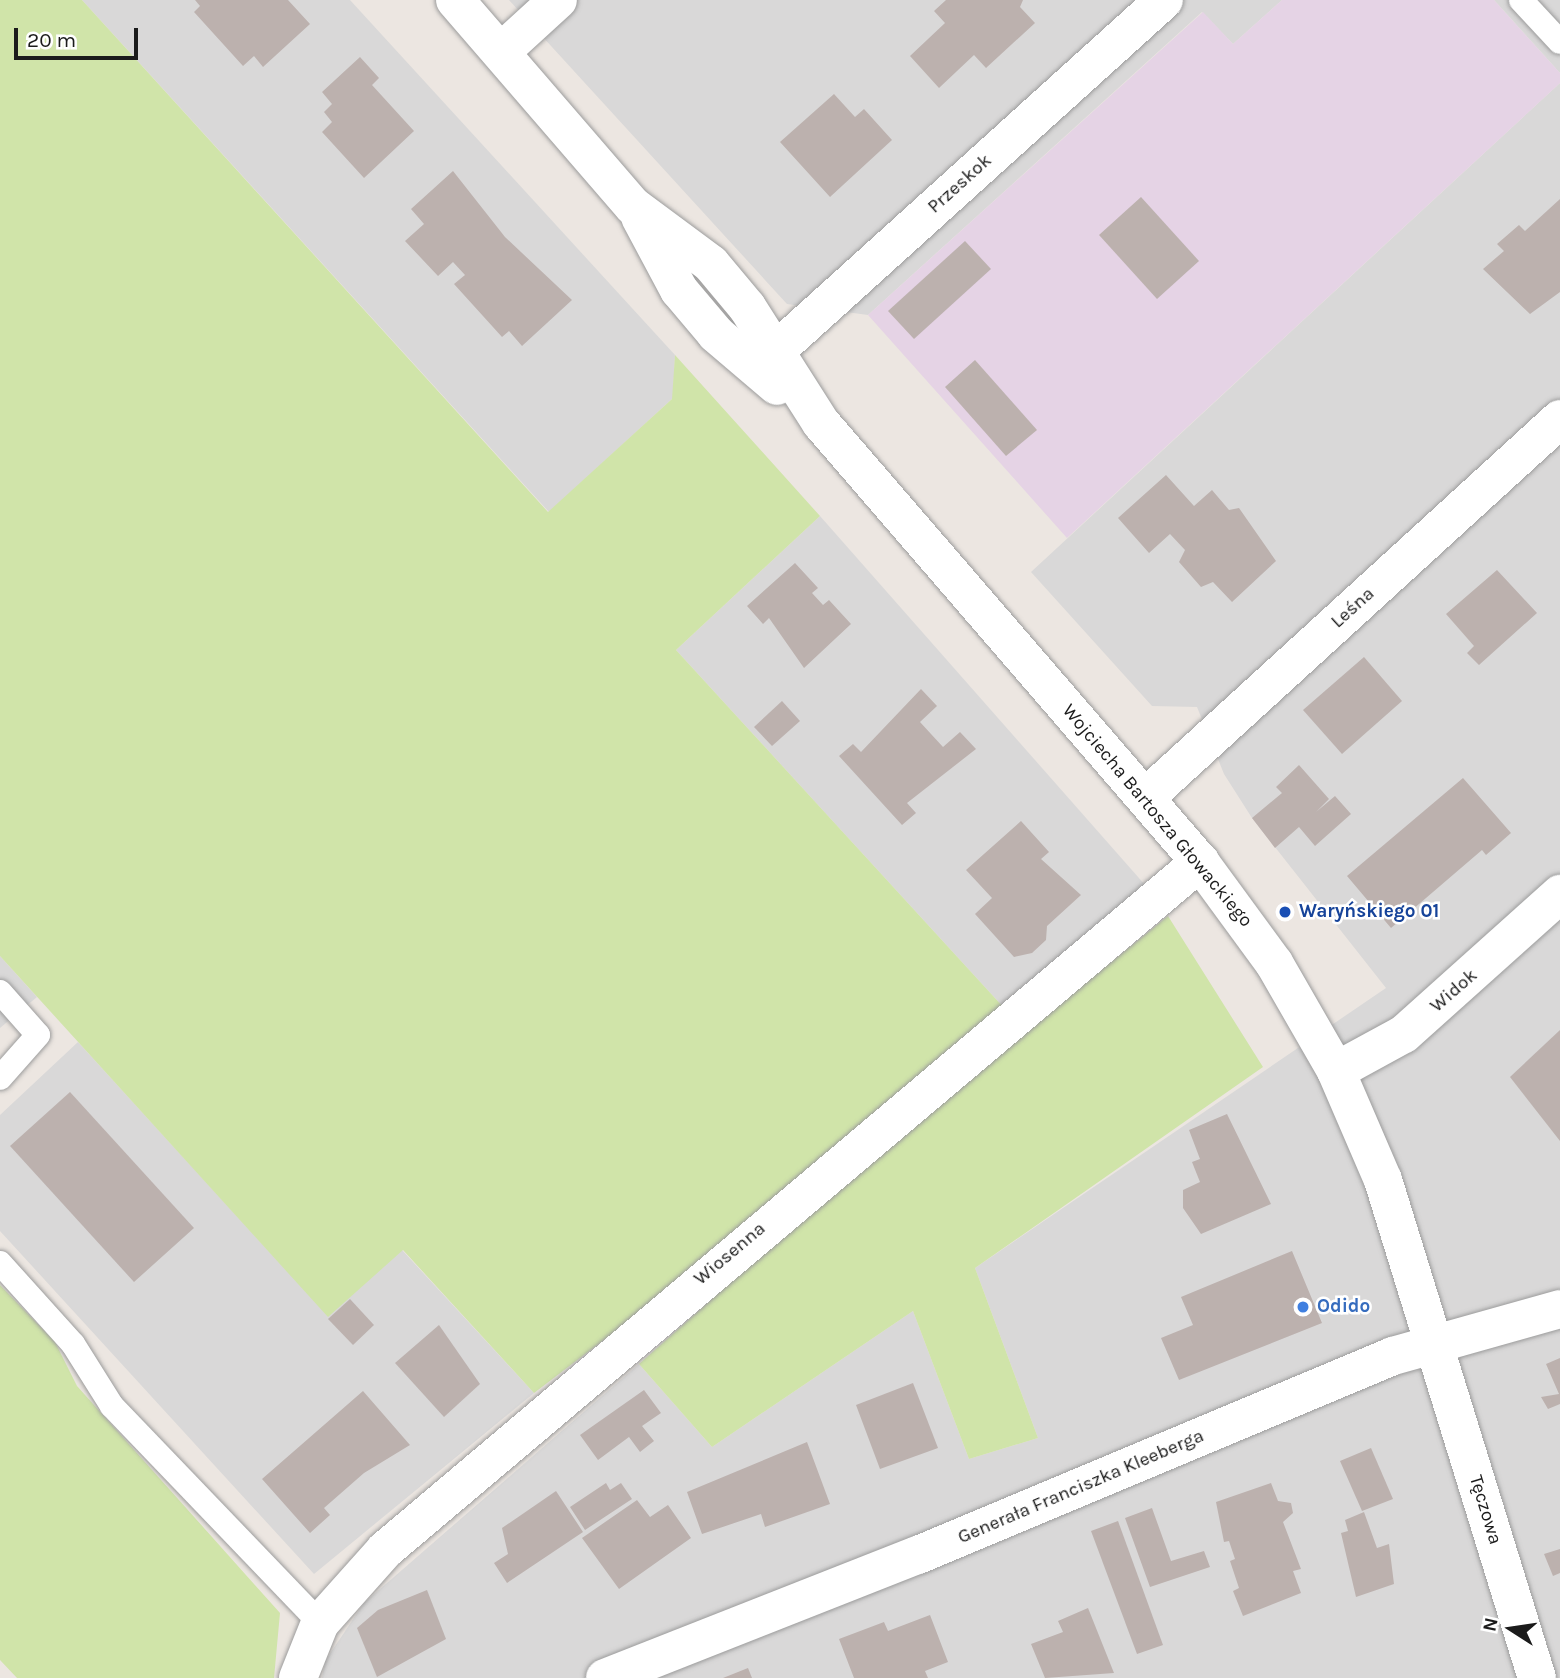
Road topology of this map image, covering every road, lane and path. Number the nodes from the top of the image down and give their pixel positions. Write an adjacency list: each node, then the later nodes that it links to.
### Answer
1 (456, 0): 6 (street, Wojciecha Bartosza Głowackiego)
2 (558, 0): 6 (street)
3 (1521, 0): 5 (lane)
4 (1159, 1): 7 (street, Przeskok)
5 (1560, 42)
6 (501, 52): 7 (street, Wojciecha Bartosza Głowackiego)
7 (766, 360): 9 (street, Wojciecha Bartosza Głowackiego)
8 (1560, 419): 9 (street, Leśna)
9 (1145, 798): 10 (street, Wojciecha Bartosza Głowackiego)
10 (1200, 862): 13 (street, Wojciecha Bartosza Głowackiego); 18 (street, Wiosenna)
11 (1560, 894): 13 (street, Widok)
12 (0, 992): 14 (lane)
13 (1336, 1071): 17 (street, Wojciecha Bartosza Głowackiego)
14 (0, 1078)
15 (0, 1262): 18 (lane)
16 (1560, 1309): 17 (street, Generała Franciszka Kleeberga)
17 (1432, 1343): 20 (street, Generała Franciszka Kleeberga); 21 (street, Tęczowa)
18 (320, 1623): 19 (street, Wiosenna)
19 (298, 1678)
20 (605, 1678)
21 (1537, 1678)

